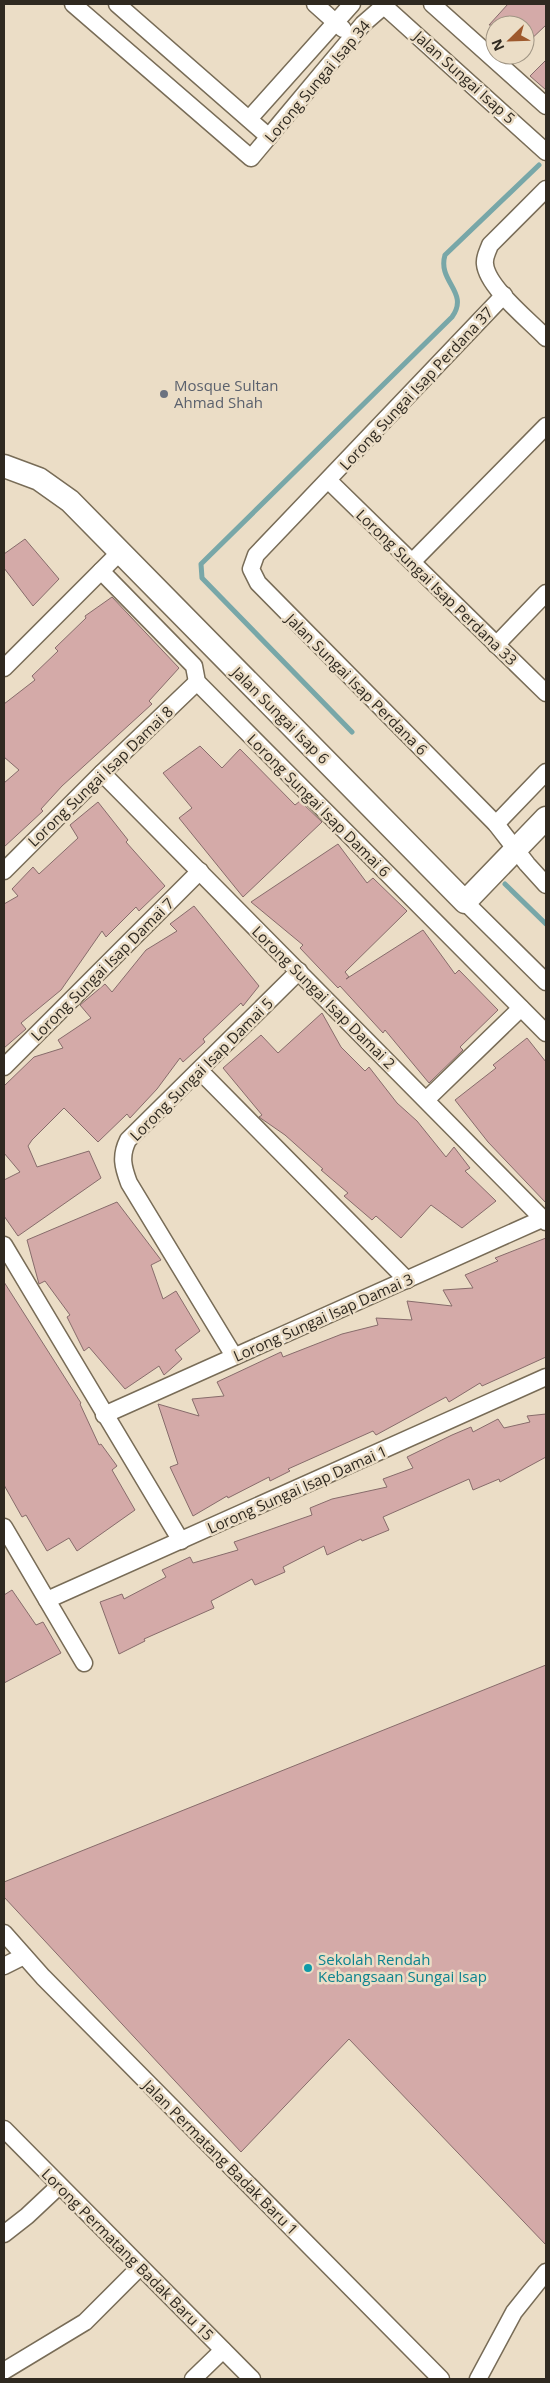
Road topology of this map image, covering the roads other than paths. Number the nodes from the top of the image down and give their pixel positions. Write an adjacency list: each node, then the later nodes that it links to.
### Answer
1 (73, 4): 11 (street, Lorong Sungai Isap 34)
2 (117, 4): 10 (street)
3 (315, 4): 7 (street)
4 (352, 4): 7 (street)
5 (384, 4): 8 (street, Lorong Sungai Isap 34); 12 (street, Jalan Sungai Isap 5)
6 (432, 4): 9 (street)
7 (335, 22): 8 (street); 10 (street)
8 (352, 37): 11 (street, Lorong Sungai Isap 34)
9 (546, 106)
10 (249, 119): 11 (street)
11 (269, 137)
12 (546, 152)
13 (546, 189): 14 (street)
14 (504, 295): 15 (street); 18 (street, Lorong Sungai Isap Perdana 37)
15 (546, 338)
16 (546, 426): 20 (street)
17 (4, 466): 19 (street, Jalan Sungai Isap 6)
18 (329, 481): 20 (street, Lorong Sungai Isap Perdana 33); 30 (street, Jalan Sungai Isap Perdana 6)
19 (120, 552): 21 (street); 35 (street, Jalan Sungai Isap 6)
20 (412, 562): 23 (street, Lorong Sungai Isap Perdana 33)
21 (101, 571): 24 (street); 25 (street, Lorong Sungai Isap Damai 6)
22 (546, 593): 23 (street)
23 (496, 645): 26 (street, Lorong Sungai Isap Perdana 33)
24 (4, 668)
25 (197, 682): 28 (street, Lorong Sungai Isap Damai 8); 38 (street, Lorong Sungai Isap Damai 6)
26 (546, 693)
27 (546, 772): 30 (street)
28 (102, 773): 32 (street, Lorong Sungai Isap Damai 8); 33 (street, Lorong Sungai Isap Damai 2)
29 (546, 818): 31 (street)
30 (496, 824): 31 (street, Jalan Sungai Isap Perdana 6)
31 (516, 849): 34 (street, Jalan Sungai Isap Perdana 6); 35 (street)
32 (4, 871)
33 (200, 871): 36 (street, Lorong Sungai Isap Damai 2); 40 (street, Lorong Sungai Isap Damai 7)
34 (543, 874)
35 (465, 902): 37 (street, Jalan Sungai Isap 6)
36 (299, 971): 41 (street, Lorong Sungai Isap Damai 5); 42 (street, Lorong Sungai Isap Damai 2)
37 (546, 982)
38 (522, 1008): 39 (street, Lorong Sungai Isap Damai 6); 42 (street)
39 (546, 1033)
40 (4, 1067)
41 (200, 1070): 45 (street); 46 (street, Lorong Sungai Isap Damai 5)
42 (426, 1100): 43 (street, Lorong Sungai Isap Damai 2)
43 (544, 1220): 45 (street, Lorong Sungai Isap Damai 3)
44 (4, 1245): 48 (street)
45 (407, 1280): 46 (street, Lorong Sungai Isap Damai 3)
46 (234, 1356): 48 (street, Lorong Sungai Isap Damai 3)
47 (546, 1377): 50 (street, Lorong Sungai Isap Damai 1)
48 (104, 1415): 50 (street)
49 (4, 1527): 51 (street)
50 (181, 1542): 51 (street, Lorong Sungai Isap Damai 1)
51 (47, 1600): 52 (street)
52 (84, 1663)
53 (4, 1933): 54 (street, Jalan Permatang Badak Baru 1)
54 (24, 1956): 55 (street); 65 (street, Jalan Permatang Badak Baru 1)
55 (4, 1966)
56 (4, 2129): 57 (street, Lorong Permatang Badak Baru 15)
57 (59, 2186): 58 (street); 59 (street, Lorong Permatang Badak Baru 15)
58 (4, 2234)
59 (140, 2267): 61 (street, Lorong Permatang Badak Baru 15); 62 (street)
60 (546, 2272): 66 (street)
61 (223, 2350): 63 (street); 64 (street, Lorong Permatang Badak Baru 15)
62 (4, 2371)
63 (193, 2379)
64 (252, 2379)
65 (441, 2379)
66 (478, 2379)

